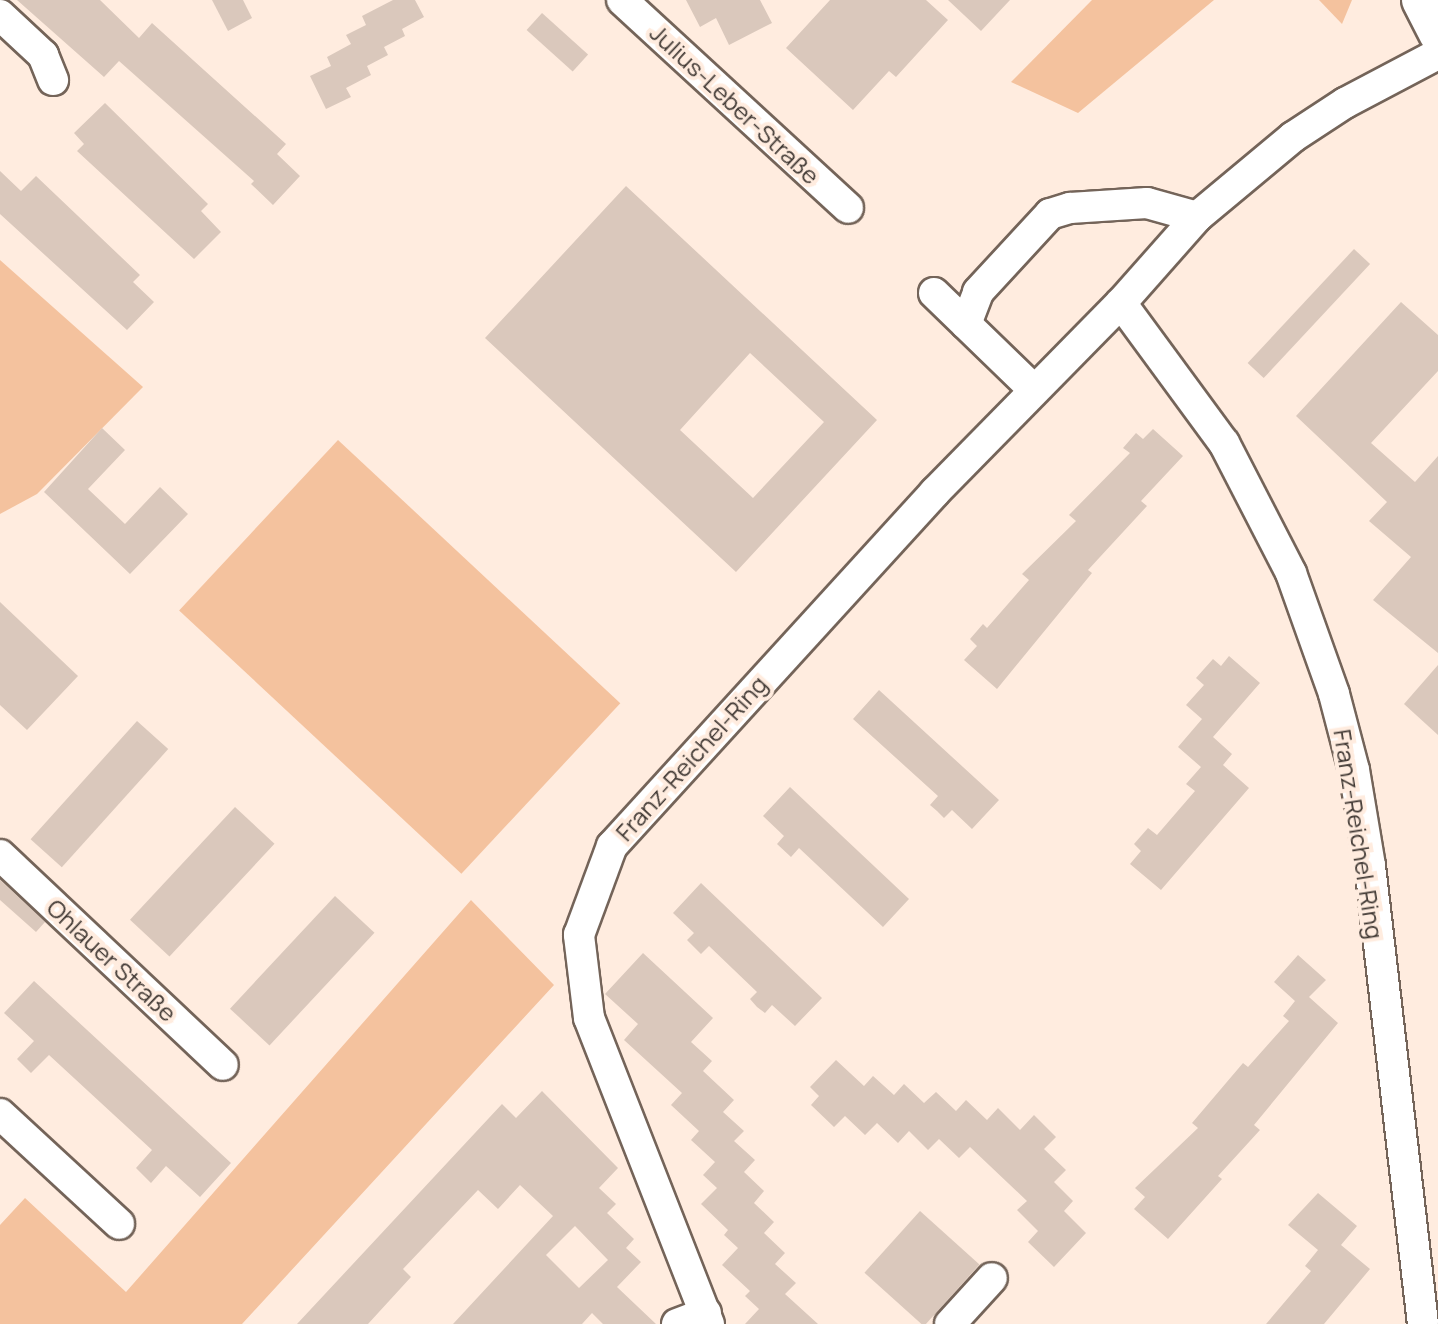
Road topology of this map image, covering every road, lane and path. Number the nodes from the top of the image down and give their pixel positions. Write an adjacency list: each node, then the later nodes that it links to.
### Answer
1 (622, 0): 7 (street, Julius-Leber-Straße)
2 (1421, 0): 4 (main road)
3 (0, 15): 6 (street)
4 (1438, 34)
5 (1438, 54): 8 (street, Franz-Reichel-Ring)
6 (53, 80)
7 (848, 208)
8 (1197, 217): 10 (street, Franz-Reichel-Ring); 11 (street)
9 (934, 293): 11 (street)
10 (1121, 303): 12 (street, Franz-Reichel-Ring); 21 (street, Franz-Reichel-Ring)
11 (966, 324): 12 (street)
12 (1033, 389): 18 (street, Franz-Reichel-Ring)
13 (0, 855): 14 (street, Ohlauer Straße)
14 (223, 1065)
15 (0, 1114): 16 (street)
16 (119, 1224)
17 (992, 1278): 20 (street)
18 (707, 1319): 19 (street)
19 (677, 1324)
20 (950, 1324)
21 (1423, 1324)

